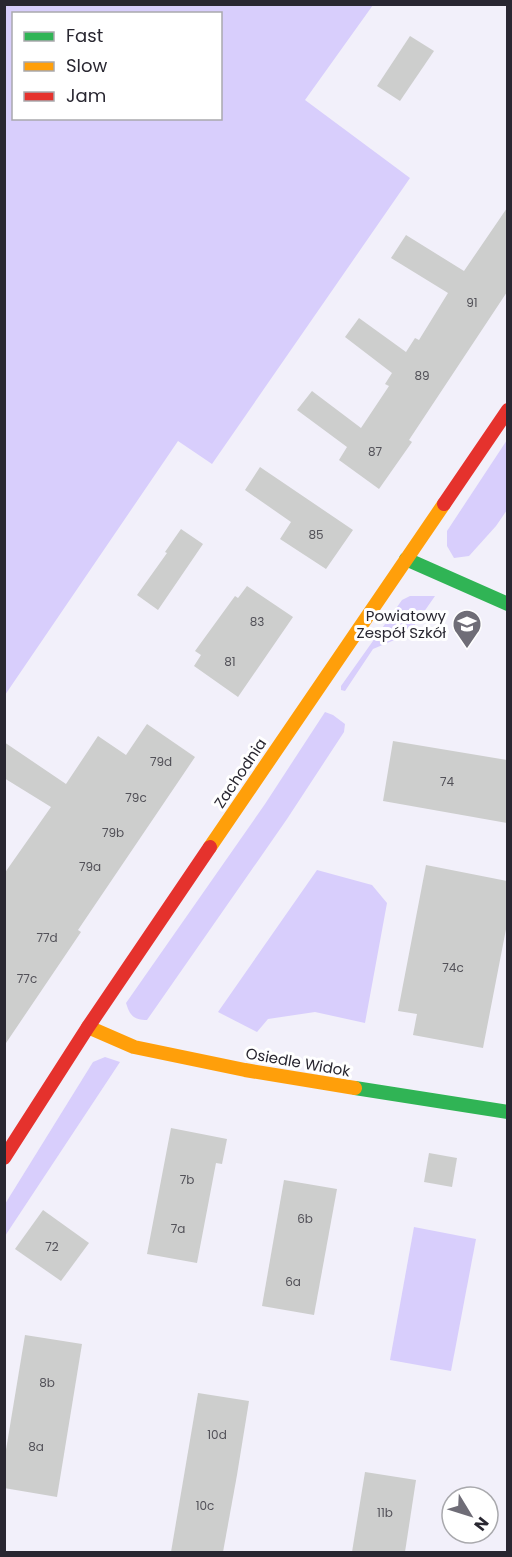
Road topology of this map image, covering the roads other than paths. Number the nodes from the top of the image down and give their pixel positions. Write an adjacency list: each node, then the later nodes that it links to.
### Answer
1 (507, 410): 2 (street, Zachodnia)
2 (406, 559): 3 (street); 4 (street, Zachodnia)
3 (507, 604)
4 (88, 1027): 5 (street, Osiedle Widok); 6 (street, Zachodnia)
5 (507, 1112)
6 (4, 1158)

